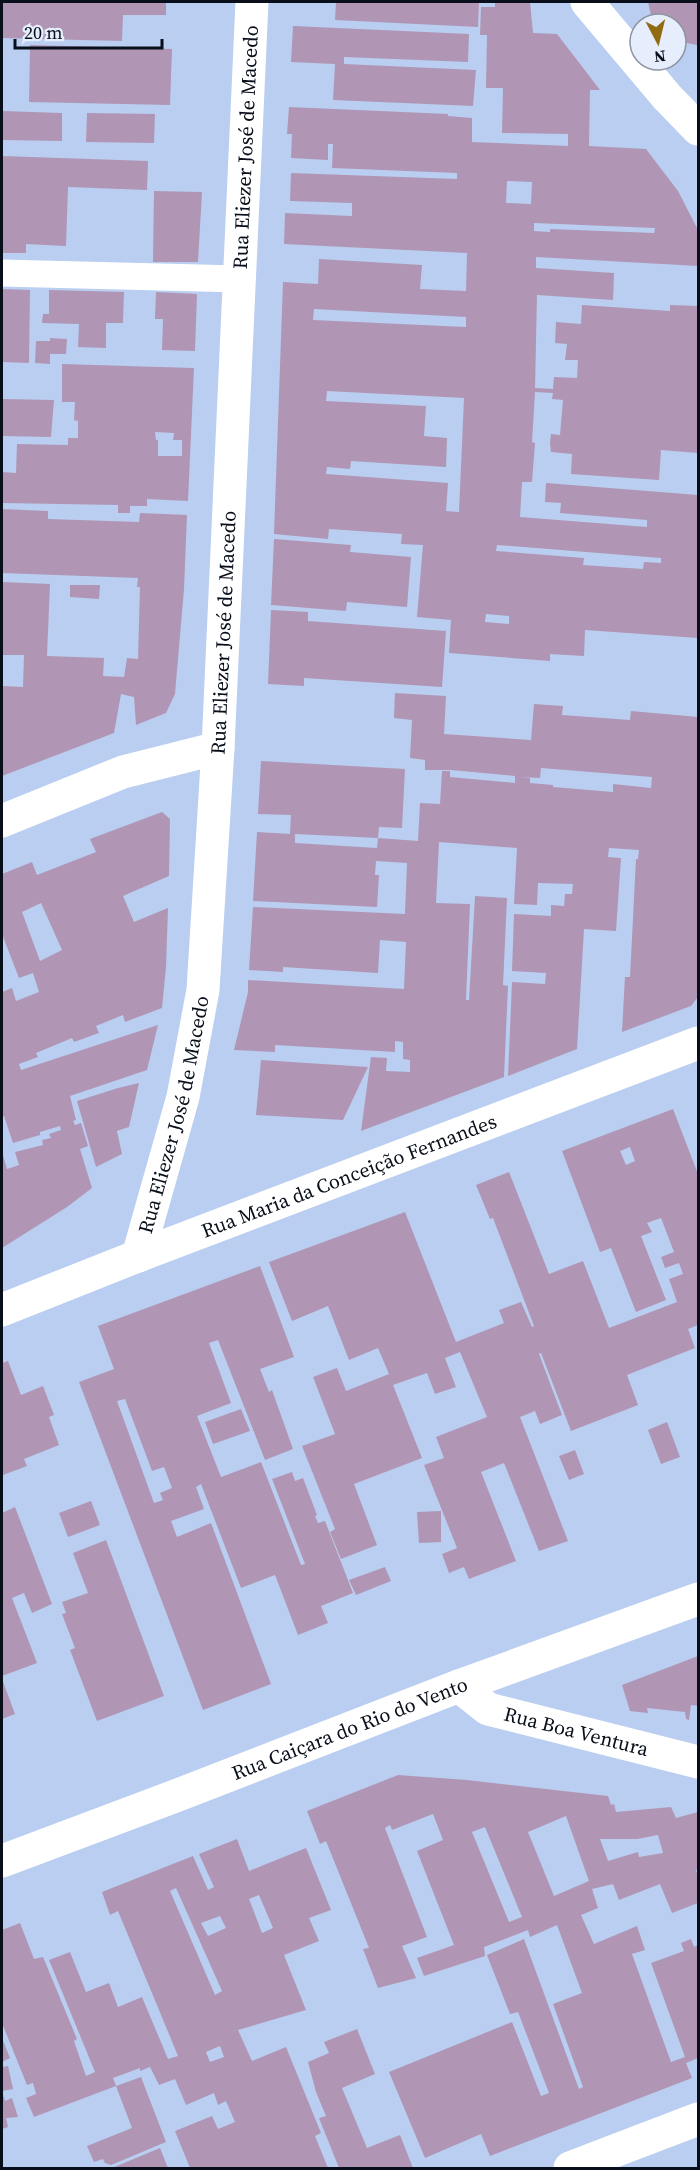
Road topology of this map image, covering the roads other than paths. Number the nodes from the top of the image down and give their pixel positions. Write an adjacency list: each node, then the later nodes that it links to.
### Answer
1 (252, 2): 5 (street, Rua Eliezer José de Macedo)
2 (587, 2): 3 (street)
3 (699, 129)
4 (2, 273): 5 (lane)
5 (240, 279): 6 (street, Rua Eliezer José de Macedo)
6 (218, 748): 7 (street); 9 (street, Rua Eliezer José de Macedo)
7 (2, 821)
8 (699, 1043): 9 (street, Rua Maria da Conceição Fernandes)
9 (138, 1256): 10 (street, Rua Maria da Conceição Fernandes)
10 (2, 1310)
11 (699, 1599): 12 (street, Rua Caiçara do Rio do Vento)
12 (459, 1686): 13 (street, Rua Boa Ventura); 14 (street, Rua Caiçara do Rio do Vento)
13 (699, 1762)
14 (2, 1860)
15 (699, 2119): 16 (street)
16 (570, 2169)

